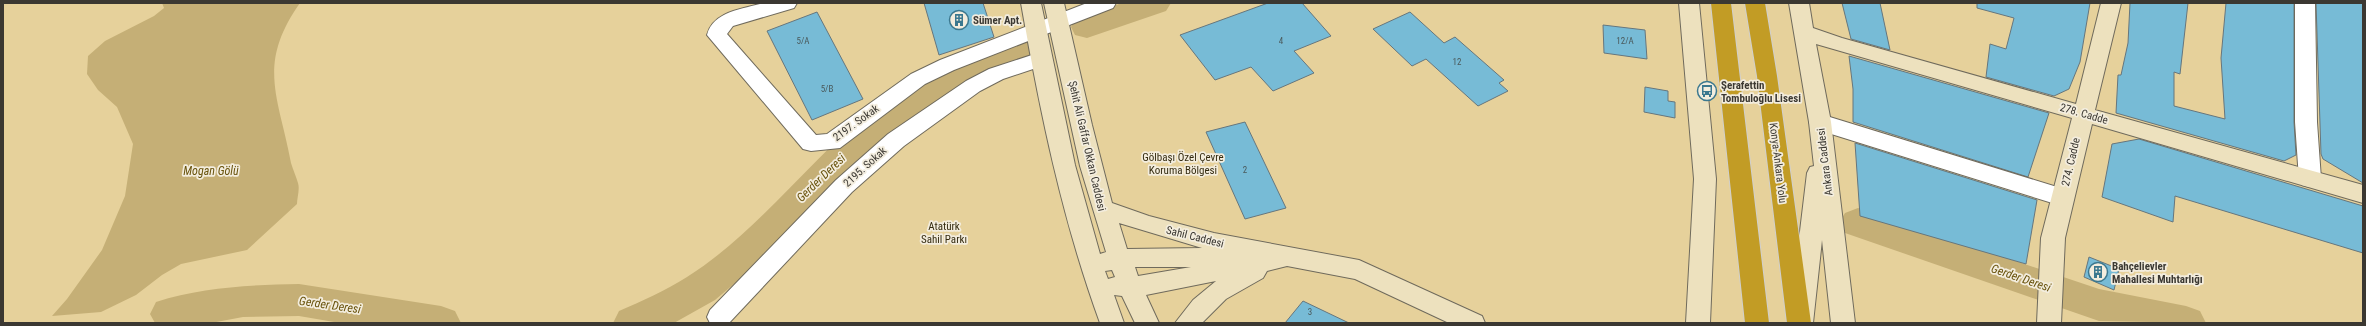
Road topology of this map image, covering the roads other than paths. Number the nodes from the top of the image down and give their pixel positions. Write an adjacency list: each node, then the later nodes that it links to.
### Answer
1 (787, 3): 11 (street, 2197. Sokak)
2 (1031, 3): 11 (street)
3 (1106, 3): 10 (street)
4 (1721, 3): 30 (highway)
5 (1755, 3): 31 (highway, Konya-Ankara Yolu)
6 (1799, 3): 12 (street, Ankara Caddesi)
7 (2110, 3): 14 (street, 274. Cadde)
8 (2305, 3): 16 (street)
9 (1689, 4): 29 (street)
10 (1056, 12): 11 (street); 19 (street, Şehit Ali Gaffar Okkan Caddesi)
11 (1036, 30): 13 (street)
12 (1805, 32): 14 (street, 278. Cadde); 15 (street, Ankara Caddesi)
13 (1041, 59): 22 (street); 24 (street, 2195. Sokak)
14 (2082, 114): 16 (street, 278. Cadde); 18 (street, 274. Cadde)
15 (1821, 128): 18 (street); 31 (street); 32 (street, Ankara Caddesi)
16 (2310, 179): 17 (street, 278. Cadde)
17 (2363, 194)
18 (2062, 197): 33 (street, 274. Cadde)
19 (1102, 208): 20 (street, Şehit Ali Gaffar Okkan Caddesi); 21 (street, Sahil Caddesi)
20 (1117, 253): 21 (street); 22 (street); 23 (street, Şehit Ali Gaffar Okkan Caddesi)
21 (1292, 257): 23 (street); 27 (street); 28 (street, Sahil Caddesi)
22 (1090, 264): 23 (street); 25 (street)
23 (1129, 286): 26 (street, Şehit Ali Gaffar Okkan Caddesi)
24 (719, 317)
25 (1112, 323)
26 (1148, 323)
27 (1187, 323)
28 (1473, 323)
29 (1698, 323)
30 (1757, 323)
31 (1800, 323)
32 (1843, 323)
33 (2049, 323)

